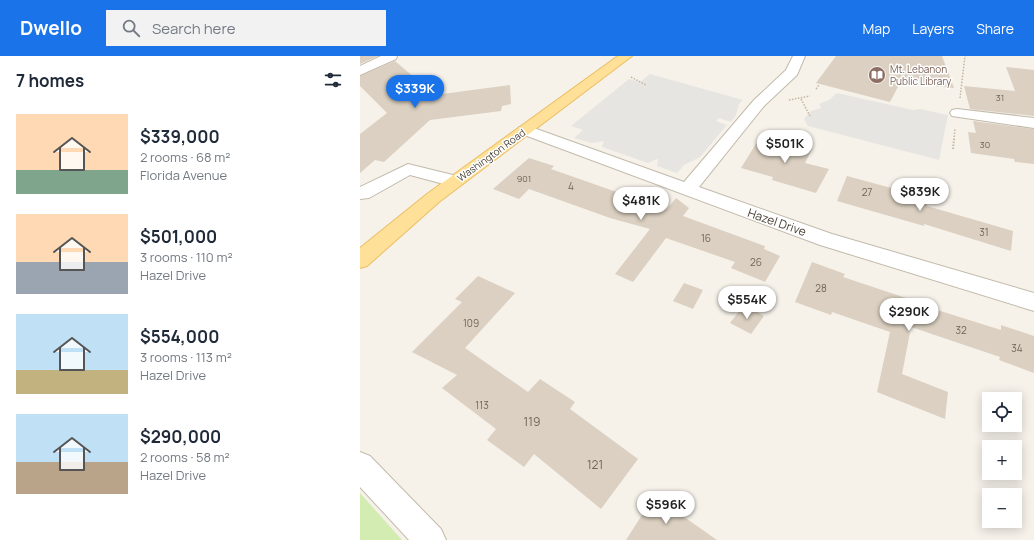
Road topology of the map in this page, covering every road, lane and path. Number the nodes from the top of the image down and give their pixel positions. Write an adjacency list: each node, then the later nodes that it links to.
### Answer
1 (391, 56): 5 (street)
2 (626, 56): 16 (main road, Washington Road)
3 (799, 56): 19 (street)
4 (965, 56): 13 (path)
5 (360, 71)
6 (631, 77): 7 (path)
7 (646, 85)
8 (819, 85): 9 (path)
9 (816, 89)
10 (810, 96): 11 (path)
11 (801, 99): 12 (path); 14 (path)
12 (785, 100)
13 (957, 114): 15 (street); 17 (path)
14 (810, 116)
15 (1034, 123)
16 (525, 130): 18 (main road, Washington Road); 19 (street, Hazel Drive)
17 (953, 149)
18 (455, 182): 20 (street); 21 (main road, Washington Road)
19 (686, 190): 22 (street, Hazel Drive)
20 (360, 193)
21 (360, 260)
22 (1034, 302)
23 (360, 466): 24 (street)
24 (430, 540)

